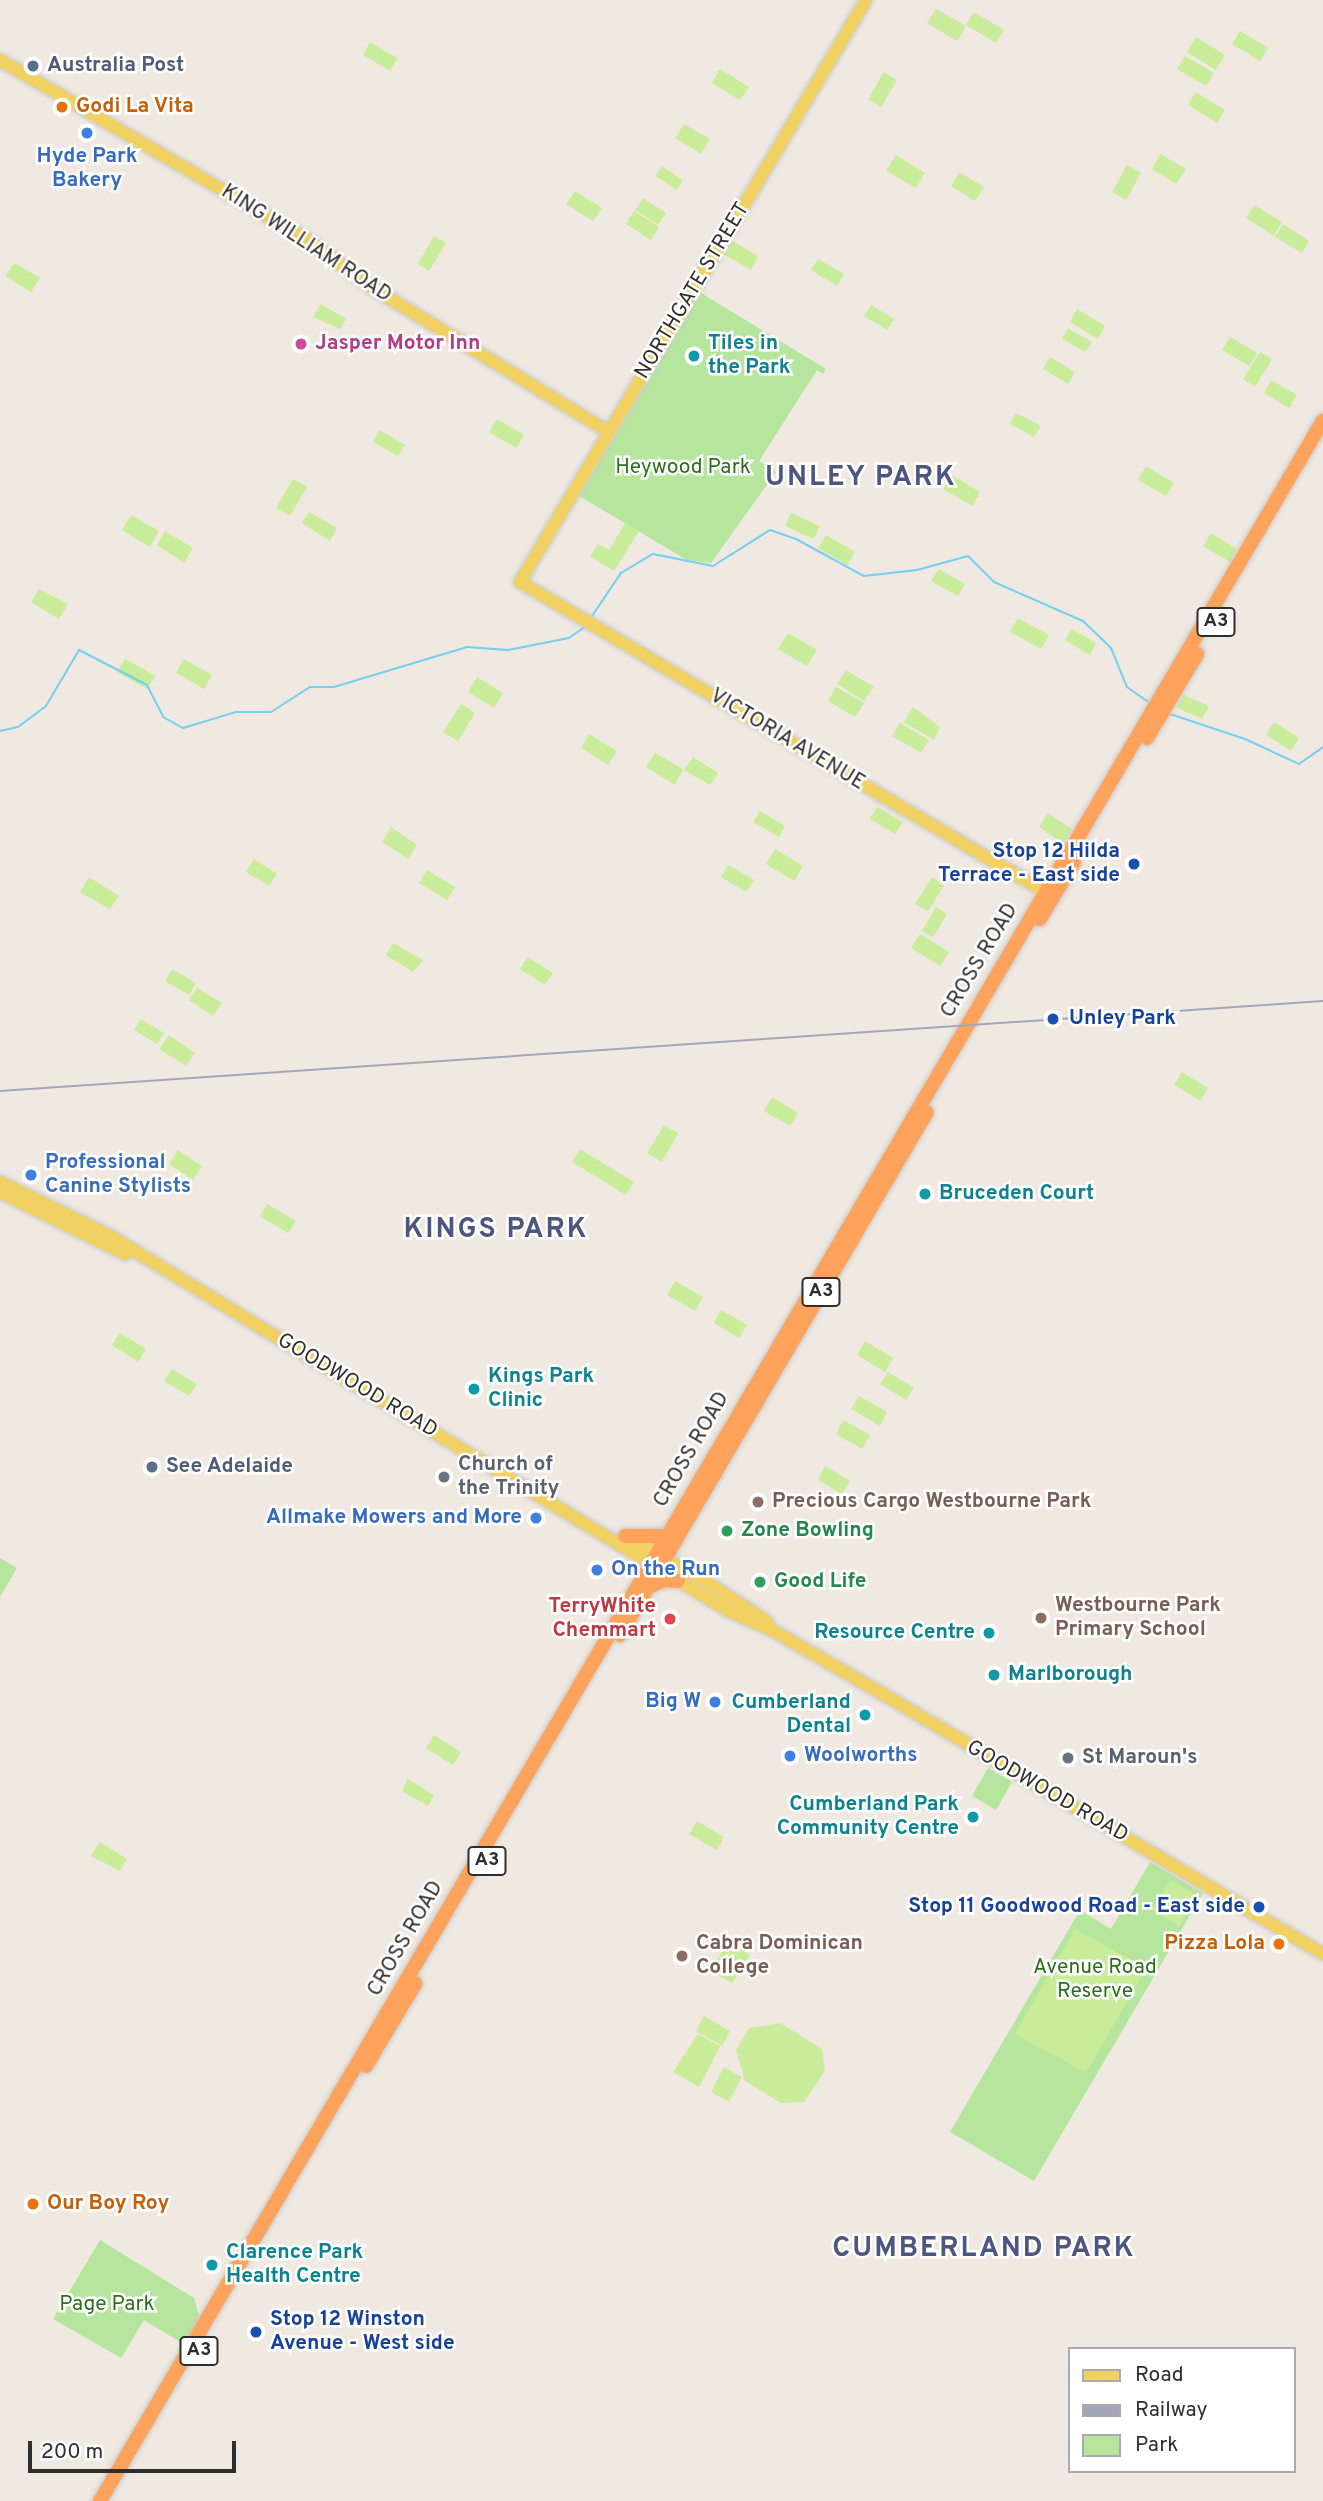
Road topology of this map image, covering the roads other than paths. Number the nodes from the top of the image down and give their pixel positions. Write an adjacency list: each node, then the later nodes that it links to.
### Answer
1 (866, 0): 4 (main road, NORTHGATE STREET)
2 (0, 60): 4 (main road, KING WILLIAM ROAD)
3 (1323, 421): 7 (highway, CROSS ROAD / A3)
4 (610, 432): 6 (main road, NORTHGATE STREET)
5 (1323, 438): 7 (highway, CROSS ROAD / A3)
6 (520, 582): 8 (main road, VICTORIA AVENUE)
7 (1159, 708): 8 (highway, CROSS ROAD / A3)
8 (1049, 895): 14 (highway, CROSS ROAD / A3)
9 (0, 1182): 11 (main road, GOODWOOD ROAD)
10 (0, 1192): 11 (main road, GOODWOOD ROAD)
11 (152, 1265): 12 (main road, GOODWOOD ROAD)
12 (598, 1528): 13 (main road, GOODWOOD ROAD); 15 (main road, GOODWOOD ROAD)
13 (625, 1536): 14 (highway); 15 (main road, GOODWOOD ROAD)
14 (672, 1536): 15 (highway, CROSS ROAD / A3); 16 (main road)
15 (653, 1559): 16 (main road, GOODWOOD ROAD); 17 (highway, CROSS ROAD / A3); 18 (highway, CROSS ROAD / A3)
16 (679, 1573): 17 (highway); 19 (main road, GOODWOOD ROAD)
17 (648, 1587): 18 (highway, CROSS ROAD / A3)
18 (583, 1688): 20 (highway, CROSS ROAD / A3)
19 (1323, 1954)
20 (117, 2483): 21 (highway, CROSS ROAD / A3)
21 (100, 2501)

